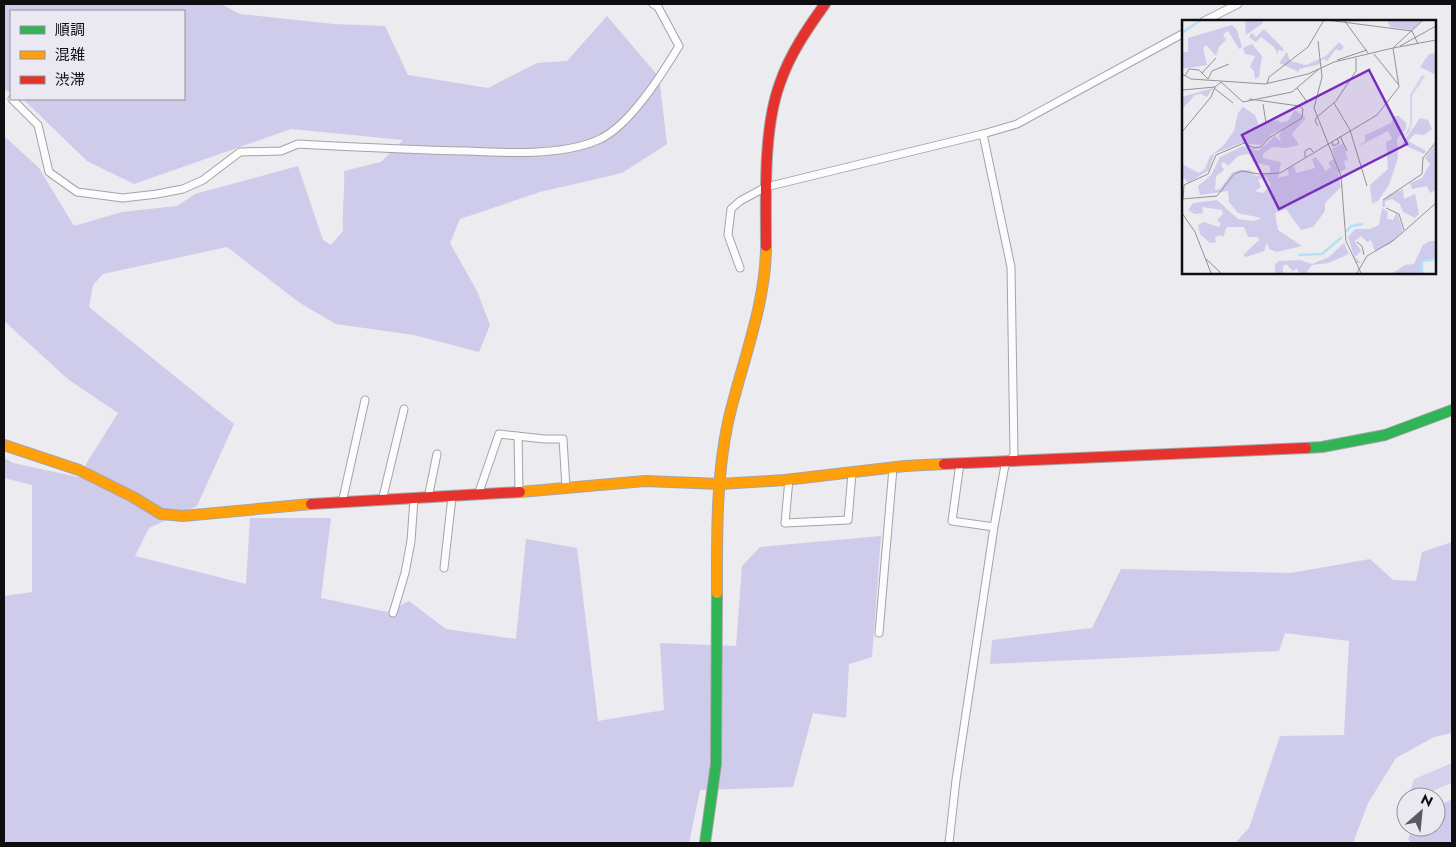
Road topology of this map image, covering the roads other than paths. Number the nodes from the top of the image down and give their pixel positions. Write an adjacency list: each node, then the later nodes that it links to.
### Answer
1 (653, 4): 6 (street)
2 (825, 4): 8 (street)
3 (1238, 4): 4 (street)
4 (1206, 20)
5 (1182, 34): 7 (street)
6 (12, 100)
7 (983, 134): 8 (street); 16 (street)
8 (766, 187): 9 (street); 21 (street)
9 (740, 268)
10 (365, 400): 29 (street)
11 (404, 409): 28 (street)
12 (1452, 410): 16 (street)
13 (518, 436): 22 (street); 23 (street); 24 (street)
14 (4, 445): 29 (street)
15 (437, 454): 26 (street)
16 (1011, 460): 17 (street); 30 (street)
17 (960, 463): 18 (street); 30 (street)
18 (893, 468): 19 (street); 33 (street)
19 (852, 473): 20 (street); 20 (street)
20 (788, 479): 21 (street)
21 (720, 484): 22 (street); 34 (street)
22 (566, 488): 23 (street)
23 (518, 492): 24 (street)
24 (478, 495): 25 (street)
25 (452, 497): 26 (street); 31 (street)
26 (428, 498): 27 (street)
27 (414, 499): 28 (street); 32 (street)
28 (382, 501): 29 (street)
29 (342, 503)
30 (994, 527): 35 (street)
31 (444, 568)
32 (393, 613)
33 (879, 633)
34 (705, 843)
35 (949, 843)

